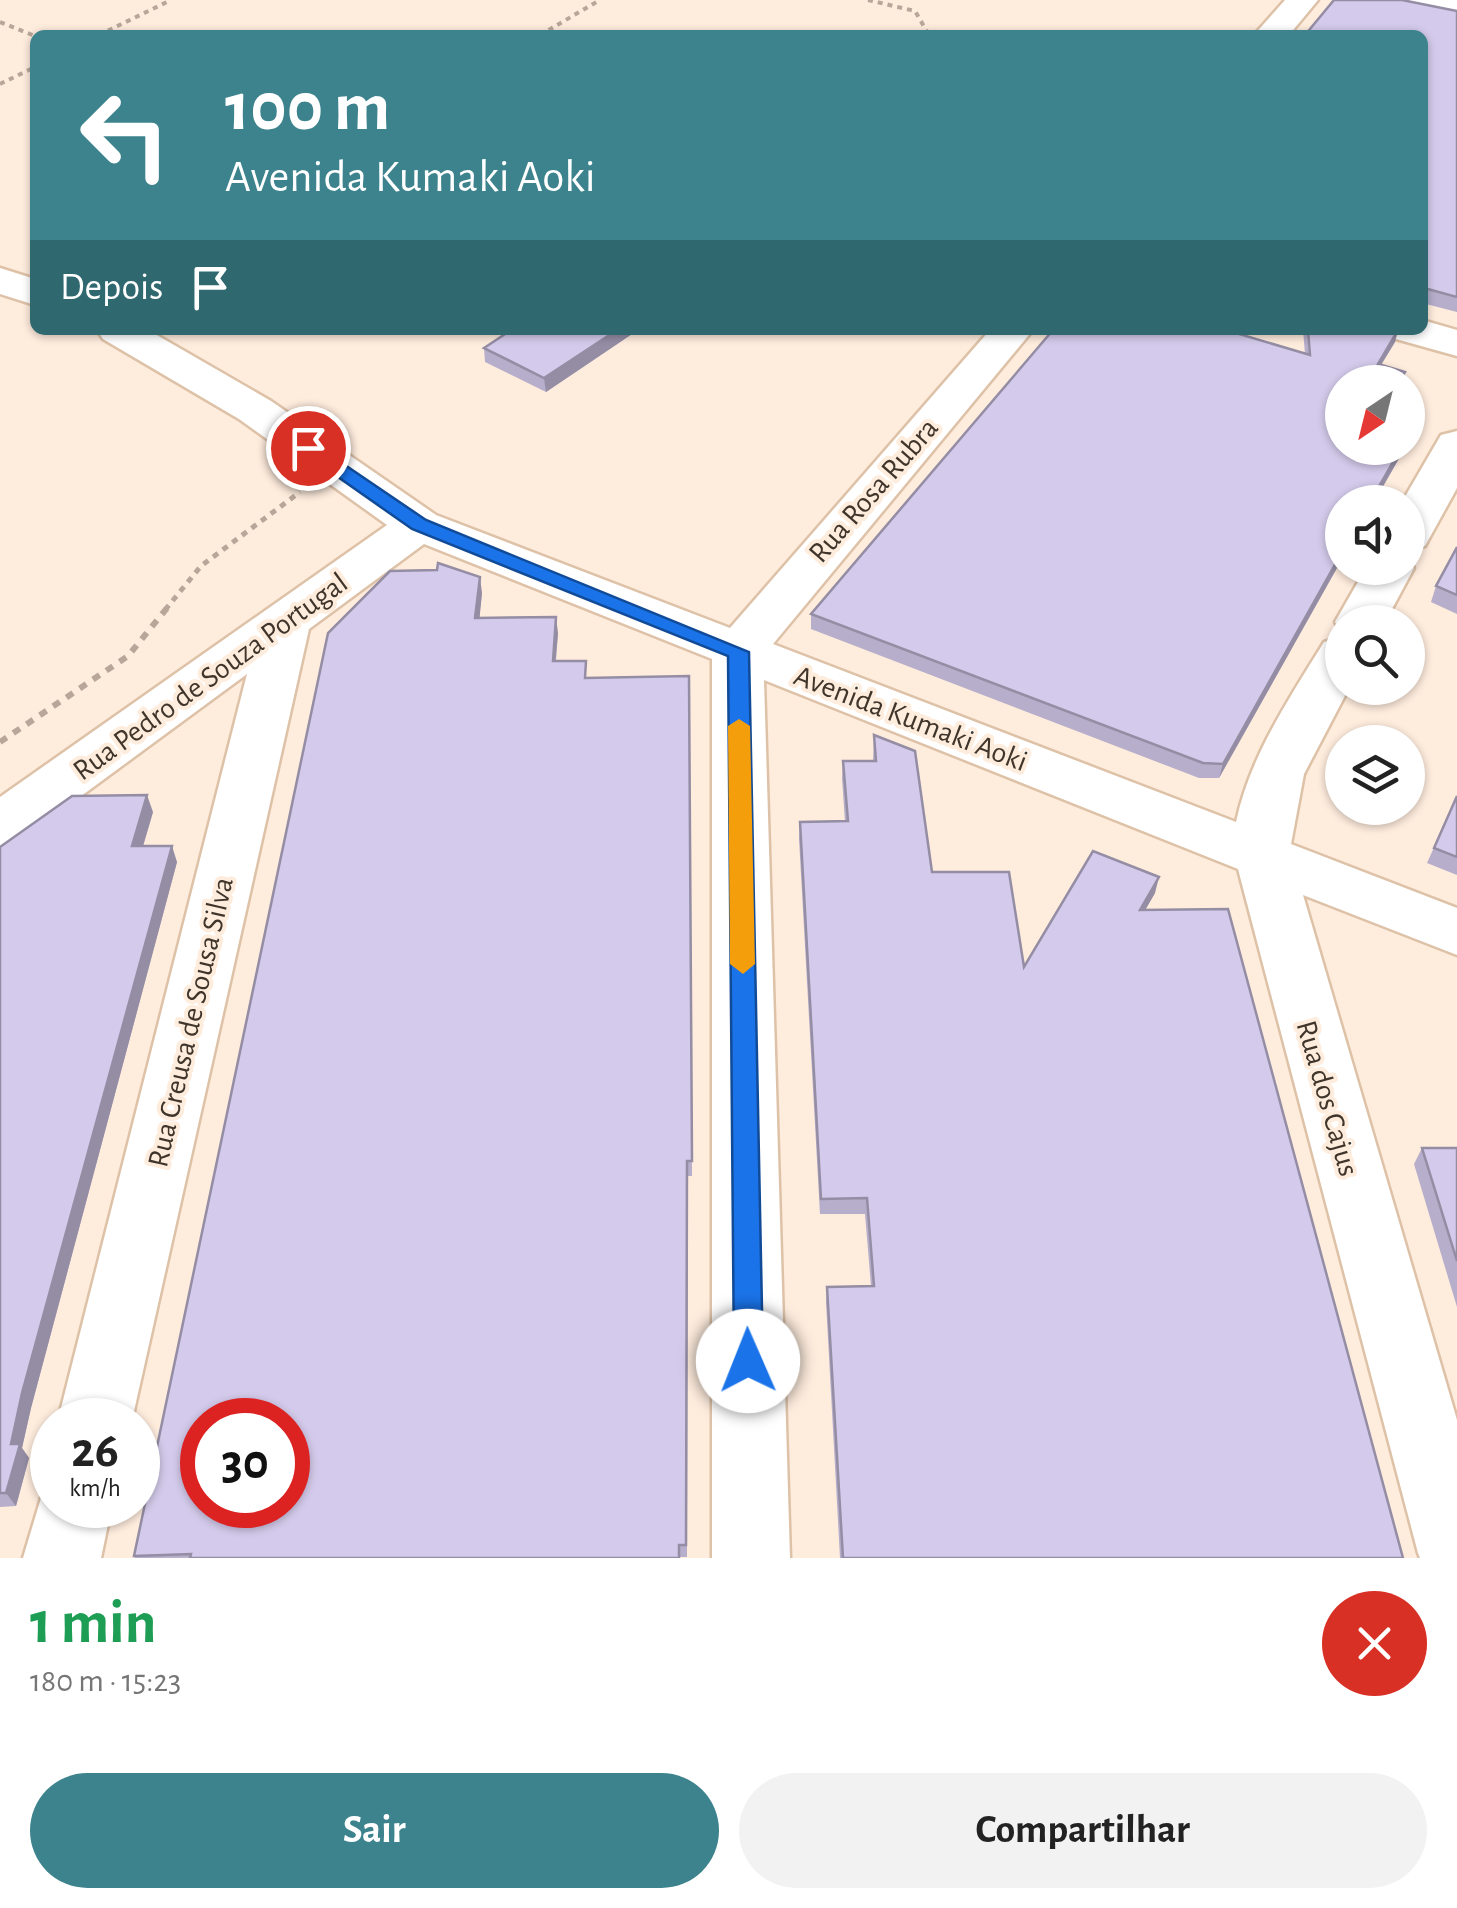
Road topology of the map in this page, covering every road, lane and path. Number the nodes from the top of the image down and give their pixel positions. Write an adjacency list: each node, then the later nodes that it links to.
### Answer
1 (171, 0): 8 (path)
2 (600, 0): 9 (path)
3 (868, 0): 10 (path)
4 (1302, 0): 11 (street)
5 (1408, 0): 6 (street)
6 (1457, 10)
7 (0, 22): 12 (path)
8 (110, 30)
9 (549, 30)
10 (926, 30)
11 (1275, 30)
12 (30, 34)
13 (30, 69): 14 (path)
14 (0, 84)
15 (0, 280): 16 (street)
16 (30, 290)
17 (127, 335): 22 (street, Avenida Kumaki Aoki)
18 (1008, 335): 26 (street, Rua Rosa Rubra)
19 (1428, 335): 20 (street)
20 (1457, 343)
21 (1457, 444): 23 (street)
22 (334, 466): 24 (street, Avenida Kumaki Aoki); 28 (path)
23 (1425, 503)
24 (419, 524): 25 (street, Rua Pedro de Souza Portugal); 26 (street, Avenida Kumaki Aoki)
25 (285, 623): 29 (street, Rua Pedro de Souza Portugal); 32 (street, Rua Creusa de Sousa Silva)
26 (738, 652): 30 (street, Avenida Kumaki Aoki); 36 (street)
27 (1325, 687): 30 (street, Rua dos Cajus)
28 (0, 742)
29 (0, 826)
30 (1262, 853): 31 (street, Avenida Kumaki Aoki); 34 (street, Rua dos Cajus)
31 (1457, 932)
32 (100, 1398)
33 (69, 1528): 35 (street)
34 (1457, 1553)
35 (62, 1558)
36 (751, 1558)

